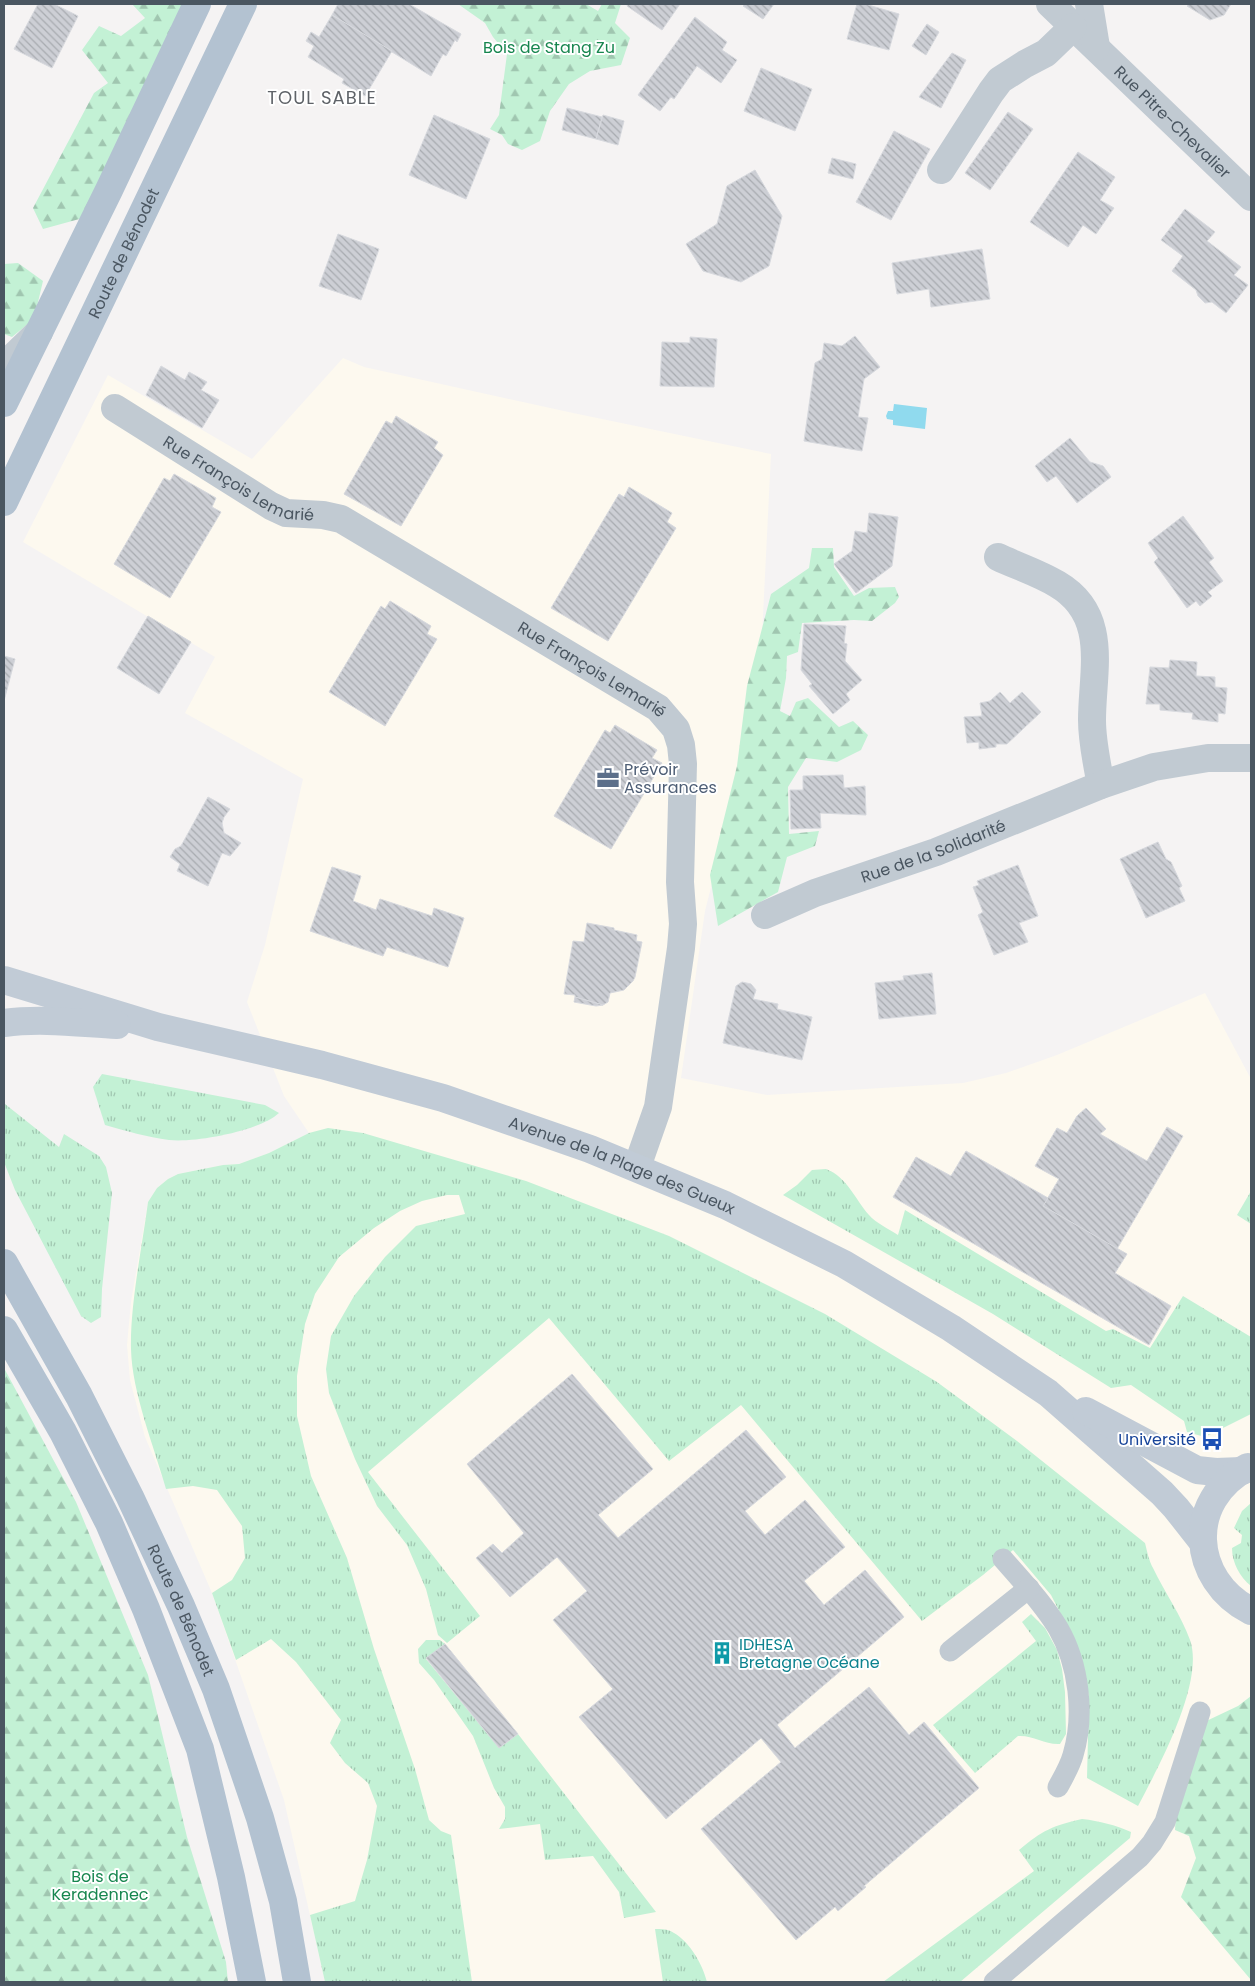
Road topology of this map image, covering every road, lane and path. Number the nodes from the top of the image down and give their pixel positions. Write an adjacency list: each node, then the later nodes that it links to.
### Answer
1 (197, 4): 9 (main road)
2 (243, 4): 13 (main road, Route de Bénodet)
3 (1050, 4): 5 (street, Rue Pitre-Chevalier)
4 (1089, 4): 6 (street)
5 (1073, 26): 6 (street, Rue Pitre-Chevalier); 7 (street)
6 (1096, 46): 8 (street, Rue Pitre-Chevalier)
7 (941, 170)
8 (1251, 197)
9 (40, 332): 10 (street); 11 (main road)
10 (4, 366)
11 (4, 403)
12 (115, 408): 21 (street, Rue François Lemarié)
13 (4, 502)
14 (998, 557): 16 (street)
15 (1251, 758): 16 (street, Rue de la Solidarité)
16 (1101, 785): 17 (street, Rue de la Solidarité)
17 (765, 915)
18 (4, 980): 20 (street, Avenue de la Plage des Gueux)
19 (4, 1023): 20 (street, Avenue de la Plage des Gueux)
20 (158, 1027): 21 (street, Avenue de la Plage des Gueux)
21 (637, 1167): 24 (street, Avenue de la Plage des Gueux)
22 (4, 1263): 34 (main road, Route de Bénodet)
23 (4, 1330): 33 (main road, Route de Bénodet)
24 (1048, 1393): 25 (street, Avenue de la Plage des Gueux); 26 (street, Avenue de la Plage des Gueux)
25 (1247, 1468): 26 (street)
26 (1202, 1541): 29 (street)
27 (1003, 1559): 28 (lane)
28 (1029, 1588): 30 (lane); 32 (lane)
29 (1251, 1611)
30 (950, 1652)
31 (1200, 1712): 35 (lane)
32 (1058, 1787)
33 (252, 1982)
34 (297, 1982)
35 (994, 1982)

